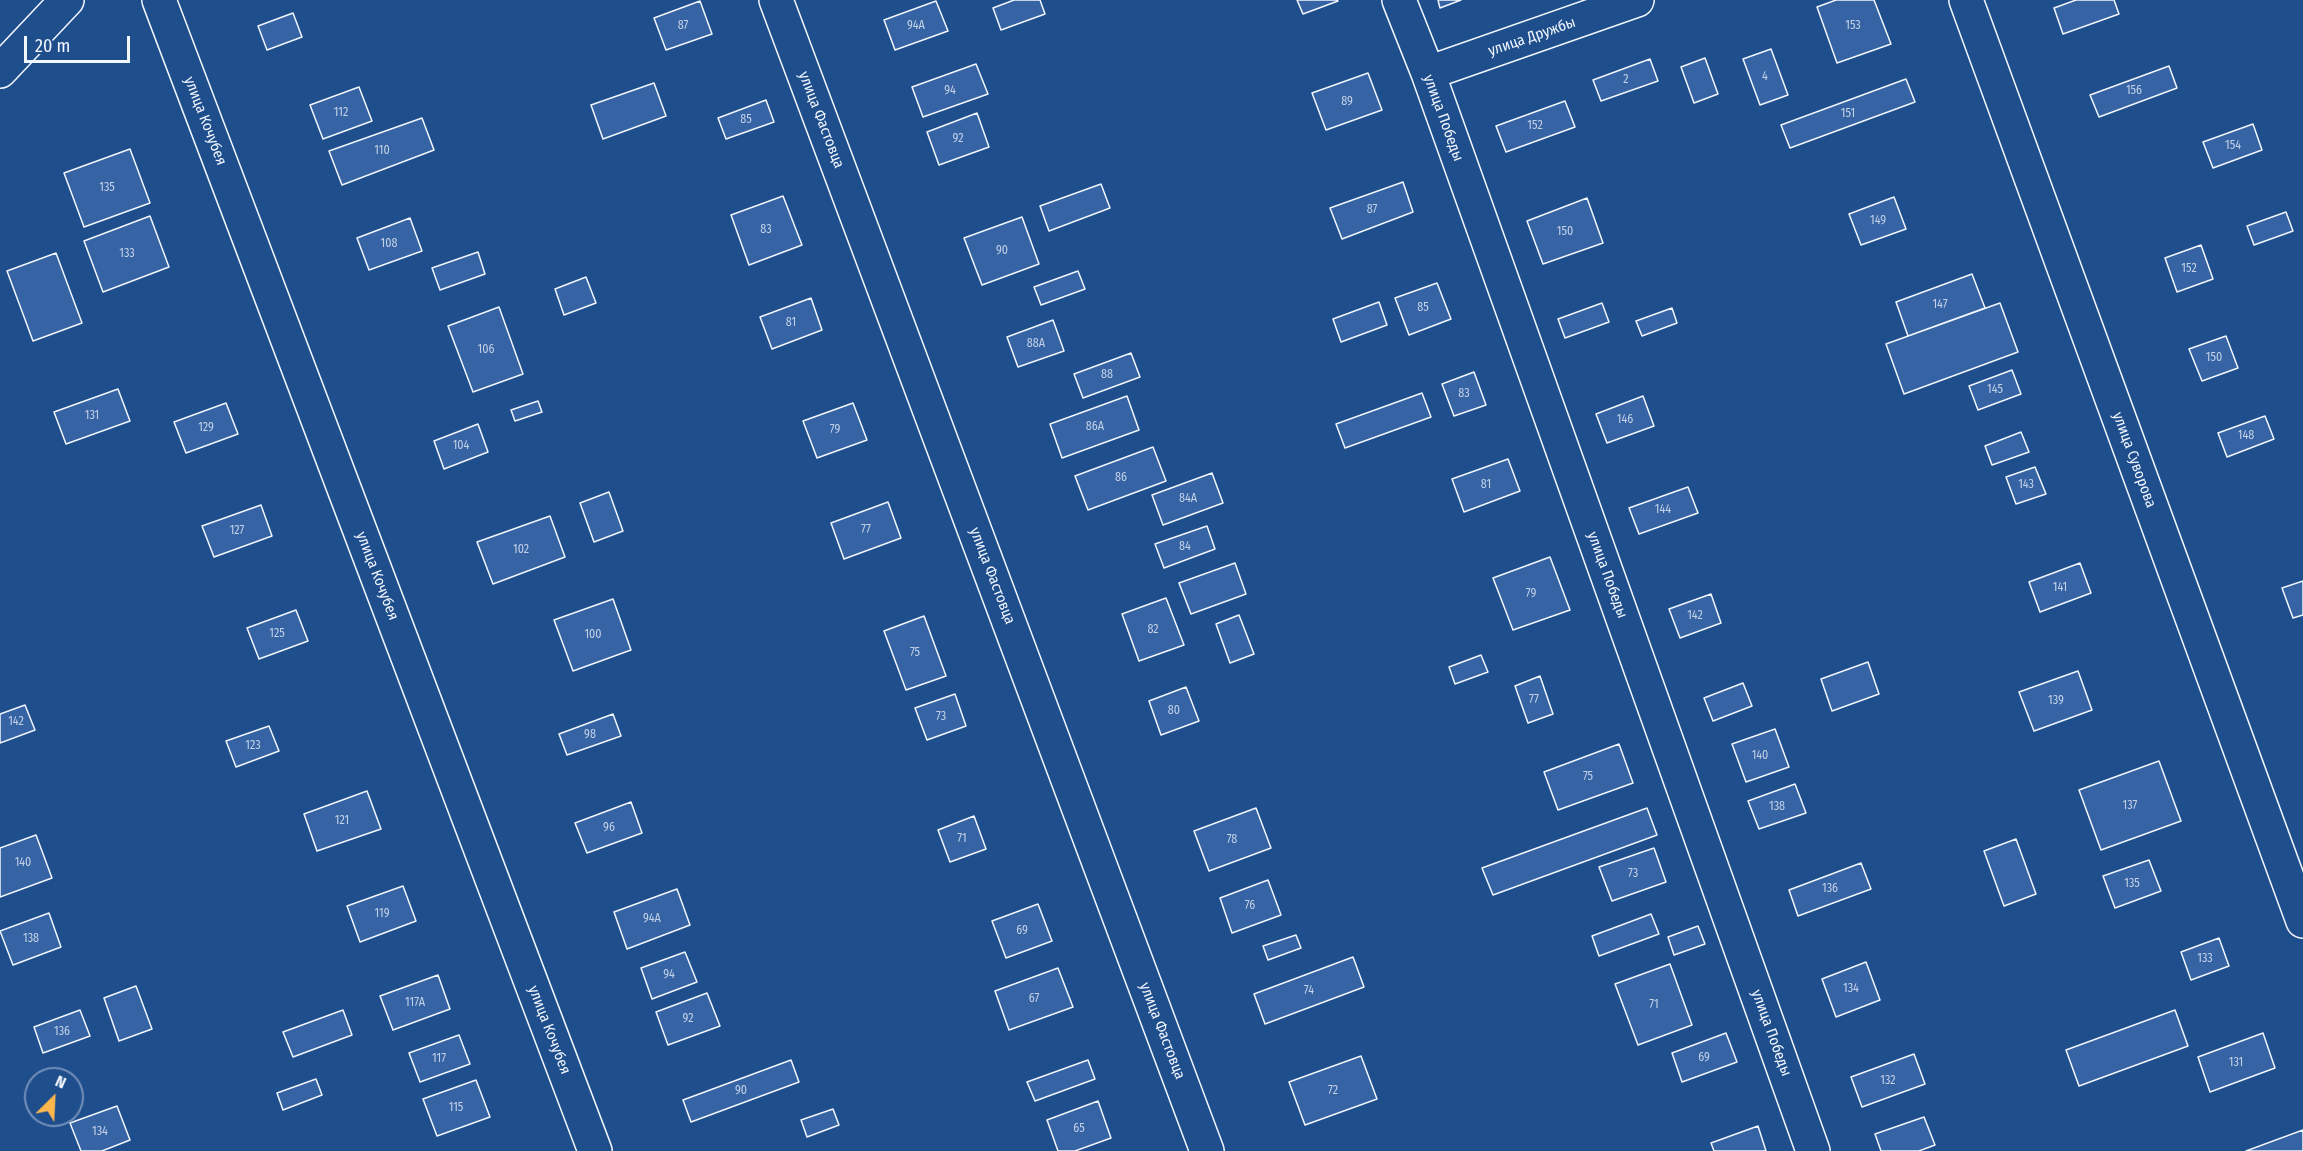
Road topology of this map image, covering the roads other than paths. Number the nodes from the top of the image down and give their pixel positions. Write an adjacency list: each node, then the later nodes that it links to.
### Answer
1 (67, 0): 7 (street)
2 (159, 0): 10 (street, улица Кочубея)
3 (776, 0): 11 (street, улица Фастовца)
4 (1399, 0): 8 (street, улица Победы)
5 (1636, 0): 8 (street, улица Дружбы)
6 (1966, 0): 9 (street, улица Суворова)
7 (0, 71)
8 (1428, 73): 12 (street, улица Победы)
9 (2303, 921)
10 (595, 1151)
11 (1208, 1151)
12 (1813, 1151)

